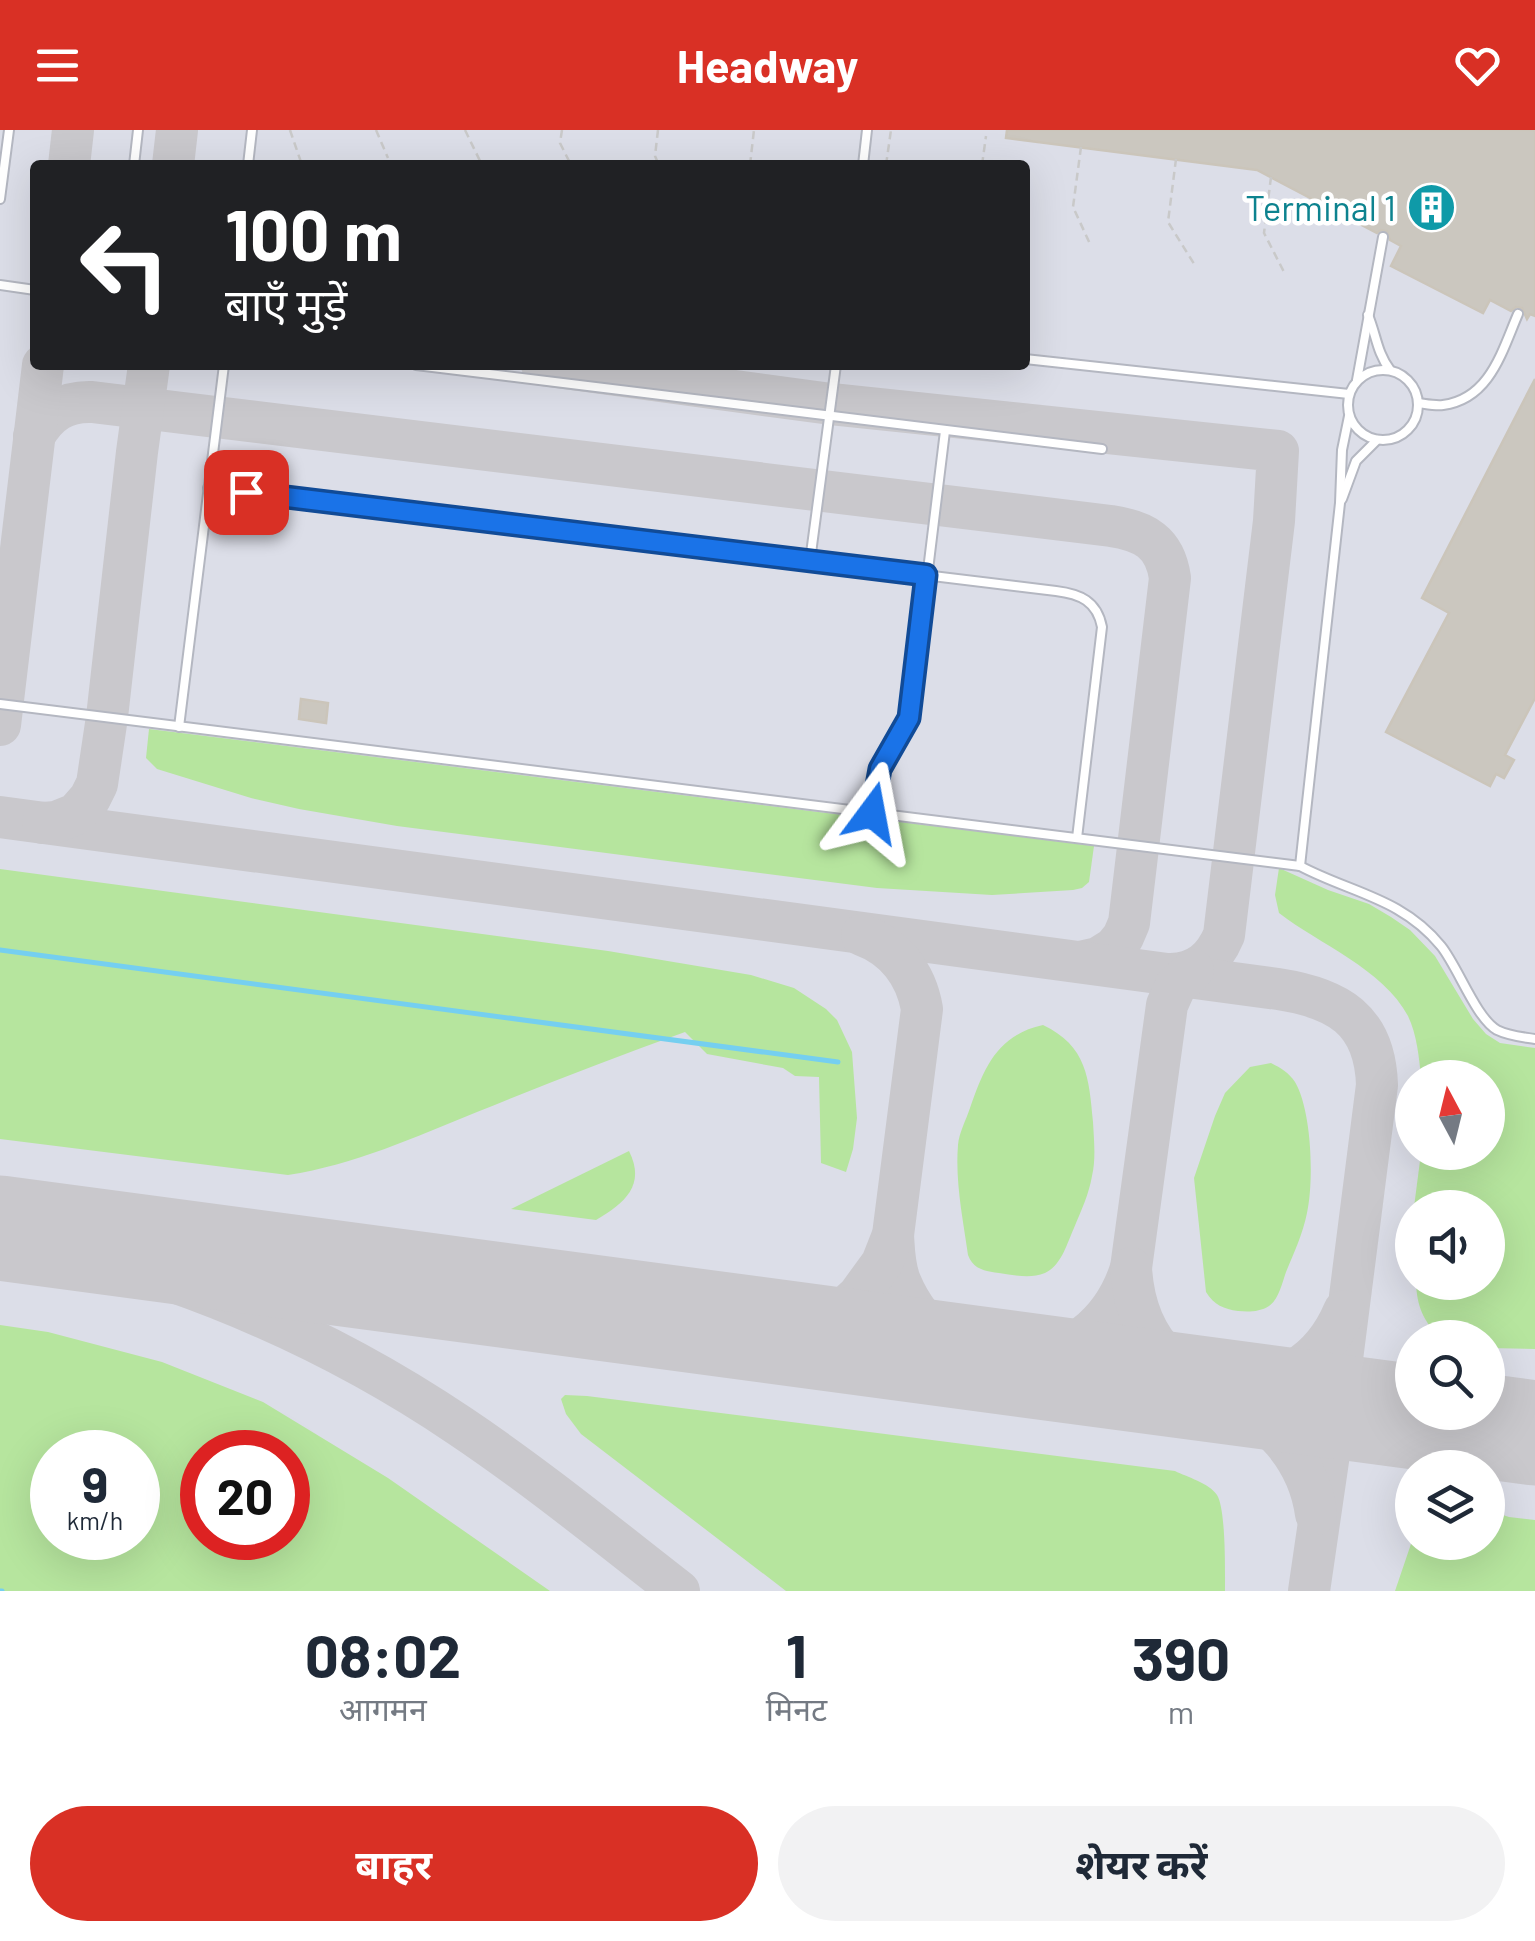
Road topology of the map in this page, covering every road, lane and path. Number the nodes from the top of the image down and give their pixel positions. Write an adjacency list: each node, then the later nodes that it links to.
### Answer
1 (8, 130): 27 (lane)
2 (138, 130): 15 (lane)
3 (252, 130): 16 (lane)
4 (290, 130): 17 (path)
5 (376, 130): 14 (path)
6 (465, 130): 18 (path)
7 (562, 130): 19 (path)
8 (658, 130): 20 (path)
9 (754, 130): 21 (path)
10 (867, 130): 22 (lane)
11 (890, 130): 23 (path)
12 (986, 136): 24 (path)
13 (1081, 148): 29 (path)
14 (388, 158)
15 (135, 160)
16 (249, 160)
17 (300, 160)
18 (480, 160)
19 (568, 160)
20 (656, 160)
21 (751, 160)
22 (864, 160)
23 (887, 160)
24 (983, 160)
25 (1176, 160): 30 (path)
26 (1271, 177): 31 (path)
27 (0, 199)
28 (1383, 237): 35 (lane)
29 (1091, 246)
30 (1196, 267)
31 (1284, 272)
32 (0, 285): 33 (lane)
33 (30, 289)
34 (1518, 314): 43 (lane)
35 (1368, 315): 40 (lane); 41 (lane)
36 (1030, 360): 42 (lane)
37 (223, 370): 49 (lane)
38 (456, 370): 44 (lane)
39 (835, 370): 44 (lane)
40 (1390, 370): 41 (lane); 43 (lane)
41 (1357, 380): 42 (lane)
42 (1349, 394): 45 (lane)
43 (1418, 403): 47 (lane)
44 (829, 416): 46 (lane); 51 (lane)
45 (1350, 416): 47 (lane); 50 (lane)
46 (945, 431): 48 (lane); 52 (lane)
47 (1378, 440): 50 (lane)
48 (1102, 449)
49 (208, 488): 51 (lane); 54 (lane)
50 (1340, 503): 57 (lane)
51 (810, 561): 52 (lane)
52 (926, 575): 55 (lane); 56 (lane)
53 (0, 704): 54 (lane)
54 (179, 726): 55 (lane)
55 (872, 813): 56 (lane)
56 (1077, 838): 57 (lane)
57 (1300, 866): 58 (lane)
58 (1535, 1039)

